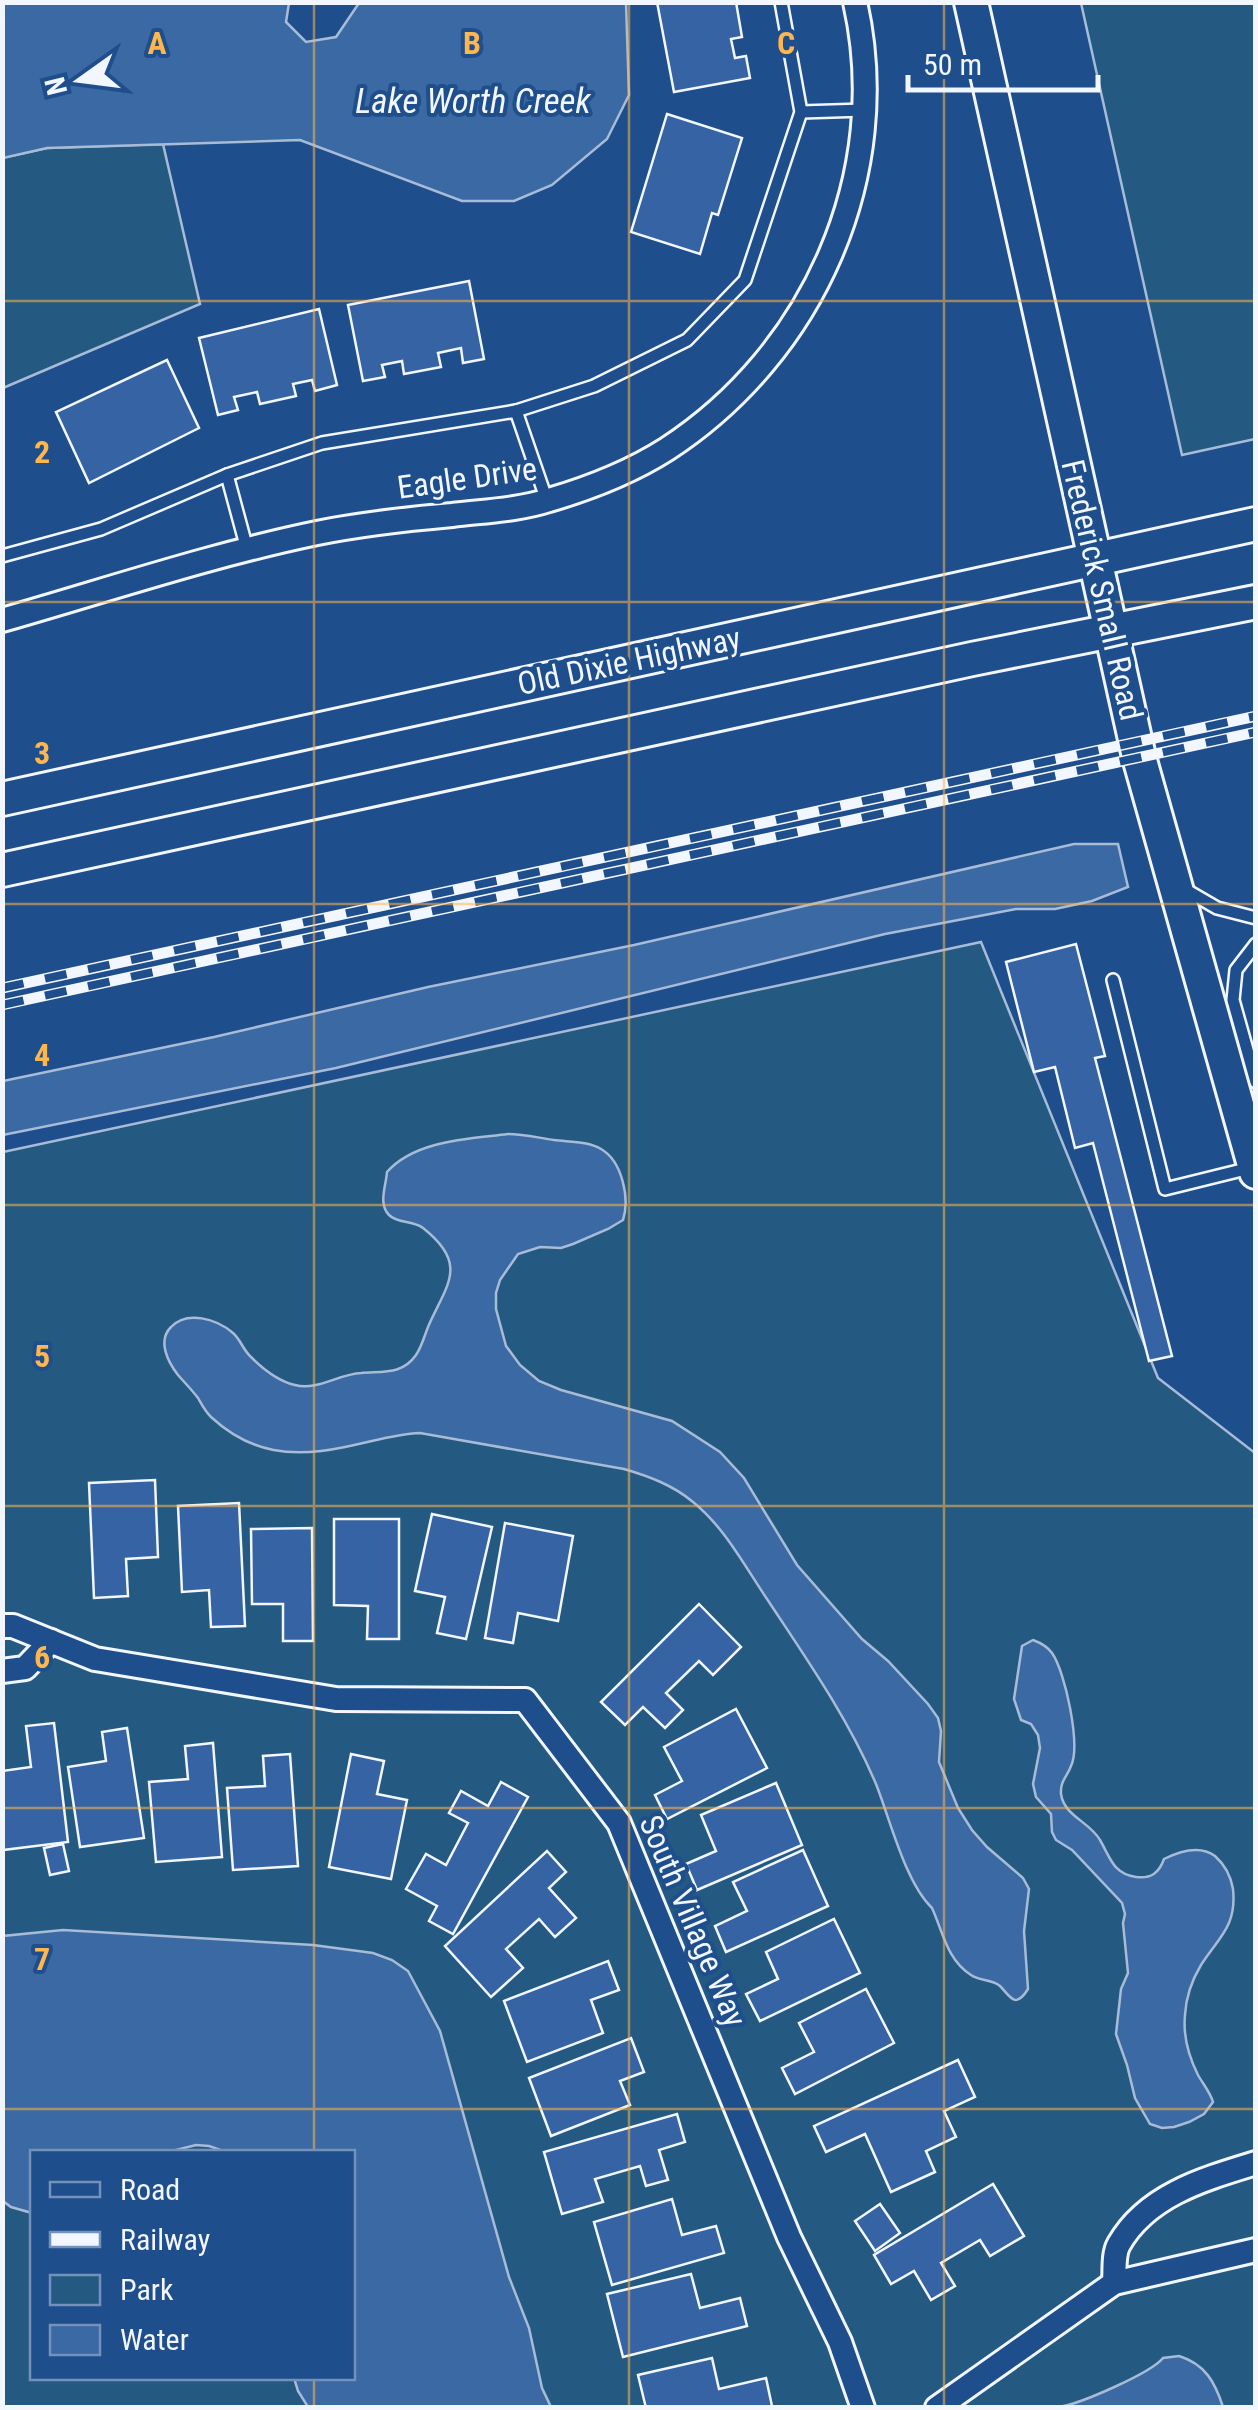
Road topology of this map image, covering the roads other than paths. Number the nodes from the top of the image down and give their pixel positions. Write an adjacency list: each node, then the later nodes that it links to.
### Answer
1 (781, 2): 5 (lane)
2 (855, 2): 4 (street, Eagle Drive)
3 (971, 2): 12 (main road, Frederick Small Road)
4 (864, 110): 5 (lane); 8 (street, Eagle Drive)
5 (801, 112): 6 (lane)
6 (516, 411): 7 (lane); 8 (lane)
7 (227, 476): 10 (lane); 11 (lane)
8 (546, 501): 10 (street, Eagle Drive)
9 (1256, 524): 12 (main road, Old Dixie Highway)
10 (247, 550): 14 (street, Eagle Drive)
11 (2, 556)
12 (1094, 559): 15 (main road, Frederick Small Road); 16 (main road, Old Dixie Highway)
13 (1256, 602): 15 (main road)
14 (2, 620)
15 (1112, 632): 17 (main road); 18 (main road, Frederick Small Road)
16 (2, 798)
17 (2, 870)
18 (1175, 884): 19 (lane); 23 (main road, Frederick Small Road)
19 (1256, 918)
20 (1256, 944): 22 (lane)
21 (1113, 980): 23 (lane)
22 (1256, 1082)
23 (1255, 1169)
24 (2, 1626): 25 (street, South Village Way)
25 (51, 1641): 26 (street); 30 (street, South Village Way)
26 (2, 1671)
27 (1256, 2163): 29 (street)
28 (1256, 2250): 29 (street)
29 (1114, 2282): 31 (street)
30 (863, 2408)
31 (937, 2408)

